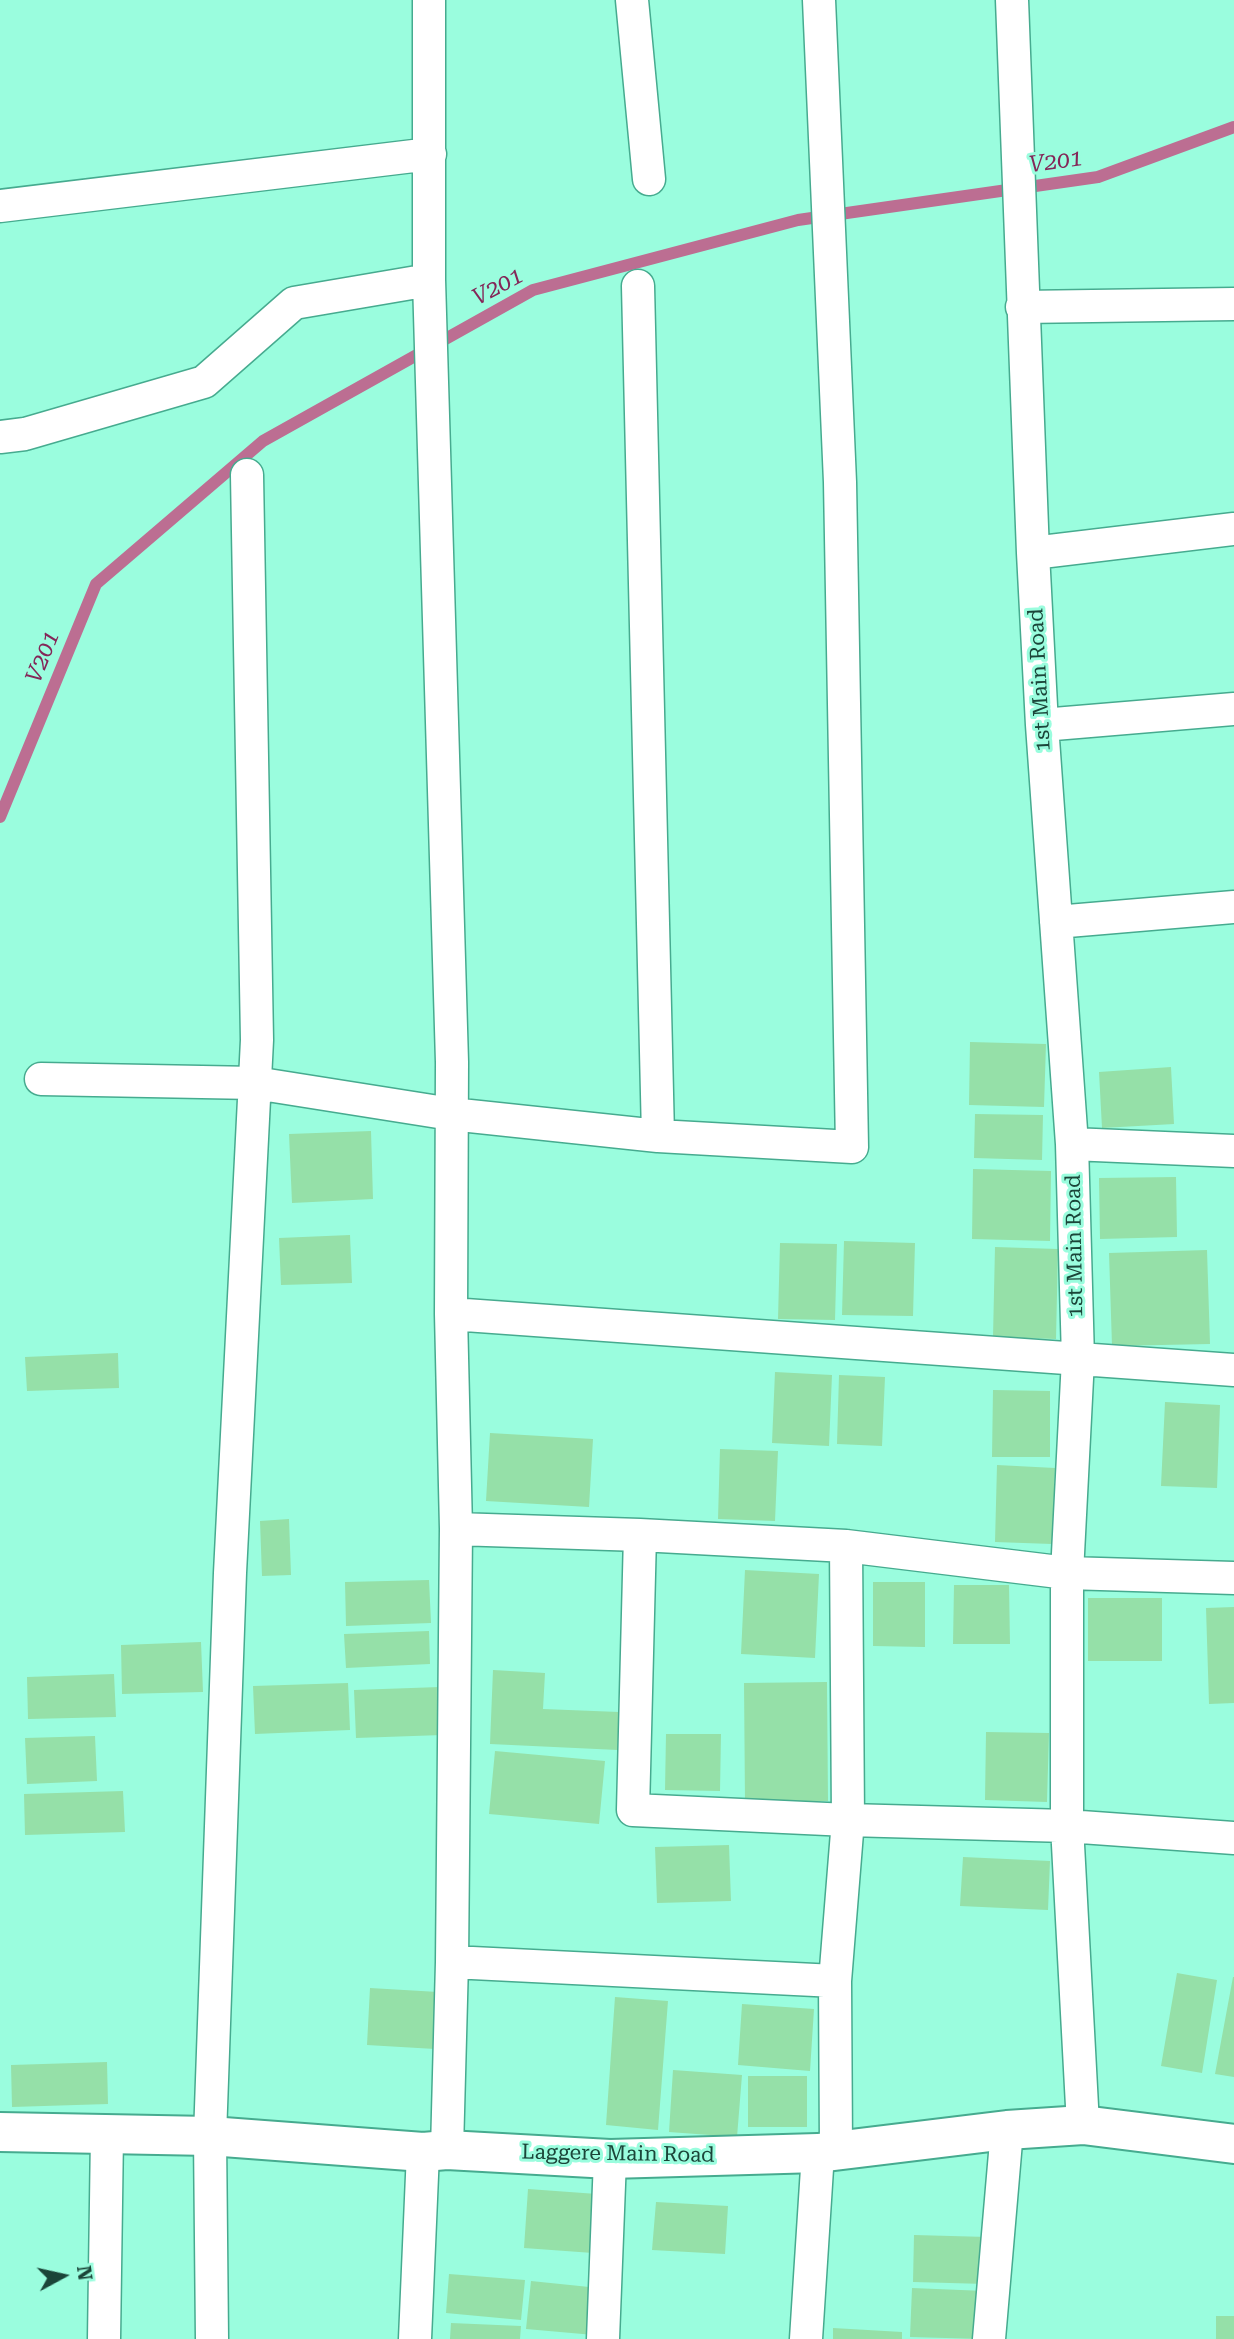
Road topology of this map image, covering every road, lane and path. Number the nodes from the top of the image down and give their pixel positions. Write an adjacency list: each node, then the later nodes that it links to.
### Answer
1 (429, 0): 5 (street)
2 (632, 0): 6 (street)
3 (819, 0): 23 (street)
4 (1012, 0): 11 (street, 1st Main Road)
5 (430, 154): 7 (street); 8 (street)
6 (649, 179)
7 (0, 206)
8 (429, 280): 12 (street); 22 (street)
9 (638, 286): 23 (street)
10 (1234, 304): 11 (street)
11 (1022, 307): 15 (street, 1st Main Road)
12 (0, 437)
13 (247, 475): 21 (street)
14 (1234, 529): 15 (street)
15 (1033, 553): 17 (street, 1st Main Road)
16 (1234, 709): 17 (street)
17 (1042, 725): 19 (street, 1st Main Road)
18 (1234, 907): 19 (street)
19 (1056, 922): 24 (street, 1st Main Road)
20 (41, 1079): 21 (street)
21 (256, 1083): 22 (street); 43 (street)
22 (451, 1114): 23 (street); 26 (street)
23 (658, 1136)
24 (1072, 1144): 25 (street); 27 (street, 1st Main Road)
25 (1234, 1151)
26 (451, 1314): 27 (street); 29 (street)
27 (1078, 1359): 28 (street); 32 (street, 1st Main Road)
28 (1234, 1370)
29 (456, 1529): 30 (street); 37 (street)
30 (640, 1535): 31 (street); 34 (street)
31 (846, 1546): 32 (street); 34 (street)
32 (1068, 1573): 33 (street); 35 (street, 1st Main Road)
33 (1234, 1578)
34 (848, 1820): 35 (street); 38 (street)
35 (1067, 1826): 36 (street); 39 (street, 1st Main Road)
36 (1234, 1838)
37 (452, 1962): 38 (street); 45 (street)
38 (835, 1981): 46 (street)
39 (1083, 2125): 40 (street, Laggere Main Road); 44 (street, Laggere Main Road)
40 (1007, 2130): 46 (street, Laggere Main Road); 53 (street)
41 (0, 2132): 42 (street, Laggere Main Road)
42 (107, 2134): 43 (street, Laggere Main Road); 48 (street)
43 (210, 2136): 45 (street, Laggere Main Road); 49 (street)
44 (1234, 2144)
45 (435, 2151): 47 (street, Laggere Main Road); 50 (street)
46 (827, 2151): 47 (street, Laggere Main Road); 52 (street)
47 (610, 2159): 51 (street)
48 (104, 2339)
49 (212, 2339)
50 (415, 2339)
51 (603, 2339)
52 (806, 2339)
53 (989, 2339)

